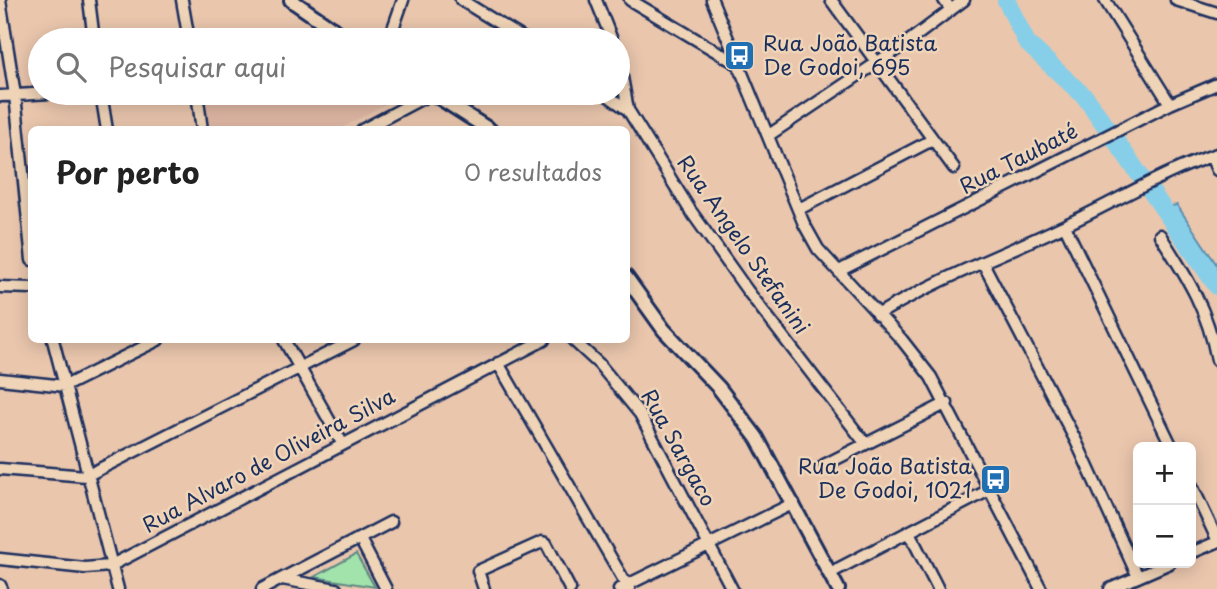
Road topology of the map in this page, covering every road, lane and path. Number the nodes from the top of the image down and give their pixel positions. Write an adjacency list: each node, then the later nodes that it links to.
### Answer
1 (0, 0): 28 (street)
2 (89, 0): 18 (street)
3 (182, 0): 19 (street)
4 (290, 0): 15 (main road)
5 (403, 0): 21 (street)
6 (461, 0): 22 (street)
7 (596, 0): 23 (street)
8 (630, 0): 25 (street)
9 (712, 0): 25 (street)
10 (831, 0): 24 (street)
11 (944, 0): 16 (street)
12 (964, 0): 16 (street)
13 (1105, 0): 30 (street)
14 (1176, 0): 17 (street)
15 (306, 5): 20 (main road)
16 (951, 10): 24 (street)
17 (1217, 13)
18 (92, 28)
19 (187, 28)
20 (334, 28)
21 (393, 28)
22 (506, 28)
23 (607, 28)
24 (877, 63): 42 (street); 43 (street)
25 (739, 65): 42 (street)
26 (1217, 84): 30 (street, Rua Taubaté)
27 (28, 94): 28 (street)
28 (15, 95): 29 (street); 48 (street)
29 (0, 96)
30 (1170, 104): 52 (street, Rua Taubaté)
31 (103, 105): 38 (street)
32 (199, 105): 39 (street)
33 (409, 105): 40 (street)
34 (451, 105): 41 (main road)
35 (621, 105): 37 (street)
36 (627, 105): 37 (street, Rua Angelo Stefanini)
37 (628, 110): 71 (street, Rua Angelo Stefanini)
38 (106, 126)
39 (201, 126)
40 (370, 126)
41 (484, 126)
42 (769, 135): 47 (street)
43 (932, 140): 45 (street); 47 (street)
44 (1214, 155): 46 (street); 49 (street)
45 (954, 169)
46 (1217, 170)
47 (799, 209): 52 (street)
48 (28, 221)
49 (1065, 226): 51 (street); 69 (street)
50 (1160, 235): 63 (street)
51 (983, 263): 56 (street); 88 (street)
52 (839, 271): 56 (street)
53 (630, 283): 77 (main road)
54 (0, 286): 55 (street)
55 (28, 288)
56 (877, 315): 68 (street)
57 (54, 343): 67 (street)
58 (152, 343): 67 (street)
59 (286, 343): 65 (street)
60 (348, 343): 65 (street)
61 (538, 343): 64 (street, Rua Alvaro de Oliveira Silva)
62 (576, 343): 82 (street, Rua Sargaco)
63 (1217, 360)
64 (498, 363): 70 (street, Rua Alvaro de Oliveira Silva); 90 (street)
65 (300, 368): 70 (street); 74 (street)
66 (0, 379): 67 (street)
67 (65, 386): 74 (street)
68 (947, 403): 71 (street); 75 (street)
69 (1170, 442)
70 (342, 443): 85 (street, Rua Alvaro de Oliveira Silva)
71 (865, 443): 72 (street)
72 (824, 465)
73 (0, 469): 74 (street)
74 (86, 477): 85 (street)
75 (991, 489): 79 (street); 100 (street)
76 (1196, 495): 81 (street)
77 (794, 503): 82 (street); 87 (main road)
78 (391, 522): 80 (street)
79 (909, 532): 87 (street); 99 (street)
80 (360, 539): 89 (street); 94 (street)
81 (1217, 540): 83 (street)
82 (710, 546): 90 (street); 97 (street, Rua Sargaco)
83 (1196, 550)
84 (0, 559): 85 (street, Rua Alvaro de Oliveira Silva)
85 (110, 566): 91 (street)
86 (1159, 568): 88 (street)
87 (830, 573): 98 (main road)
88 (1138, 577): 101 (street)
89 (281, 579): 92 (street); 93 (street)
90 (625, 588)
91 (118, 589)
92 (262, 589)
93 (337, 589)
94 (386, 589)
95 (484, 589): 96 (street)
96 (570, 589)
97 (732, 589)
98 (838, 589)
99 (938, 589)
100 (1041, 589)
101 (1110, 589)

